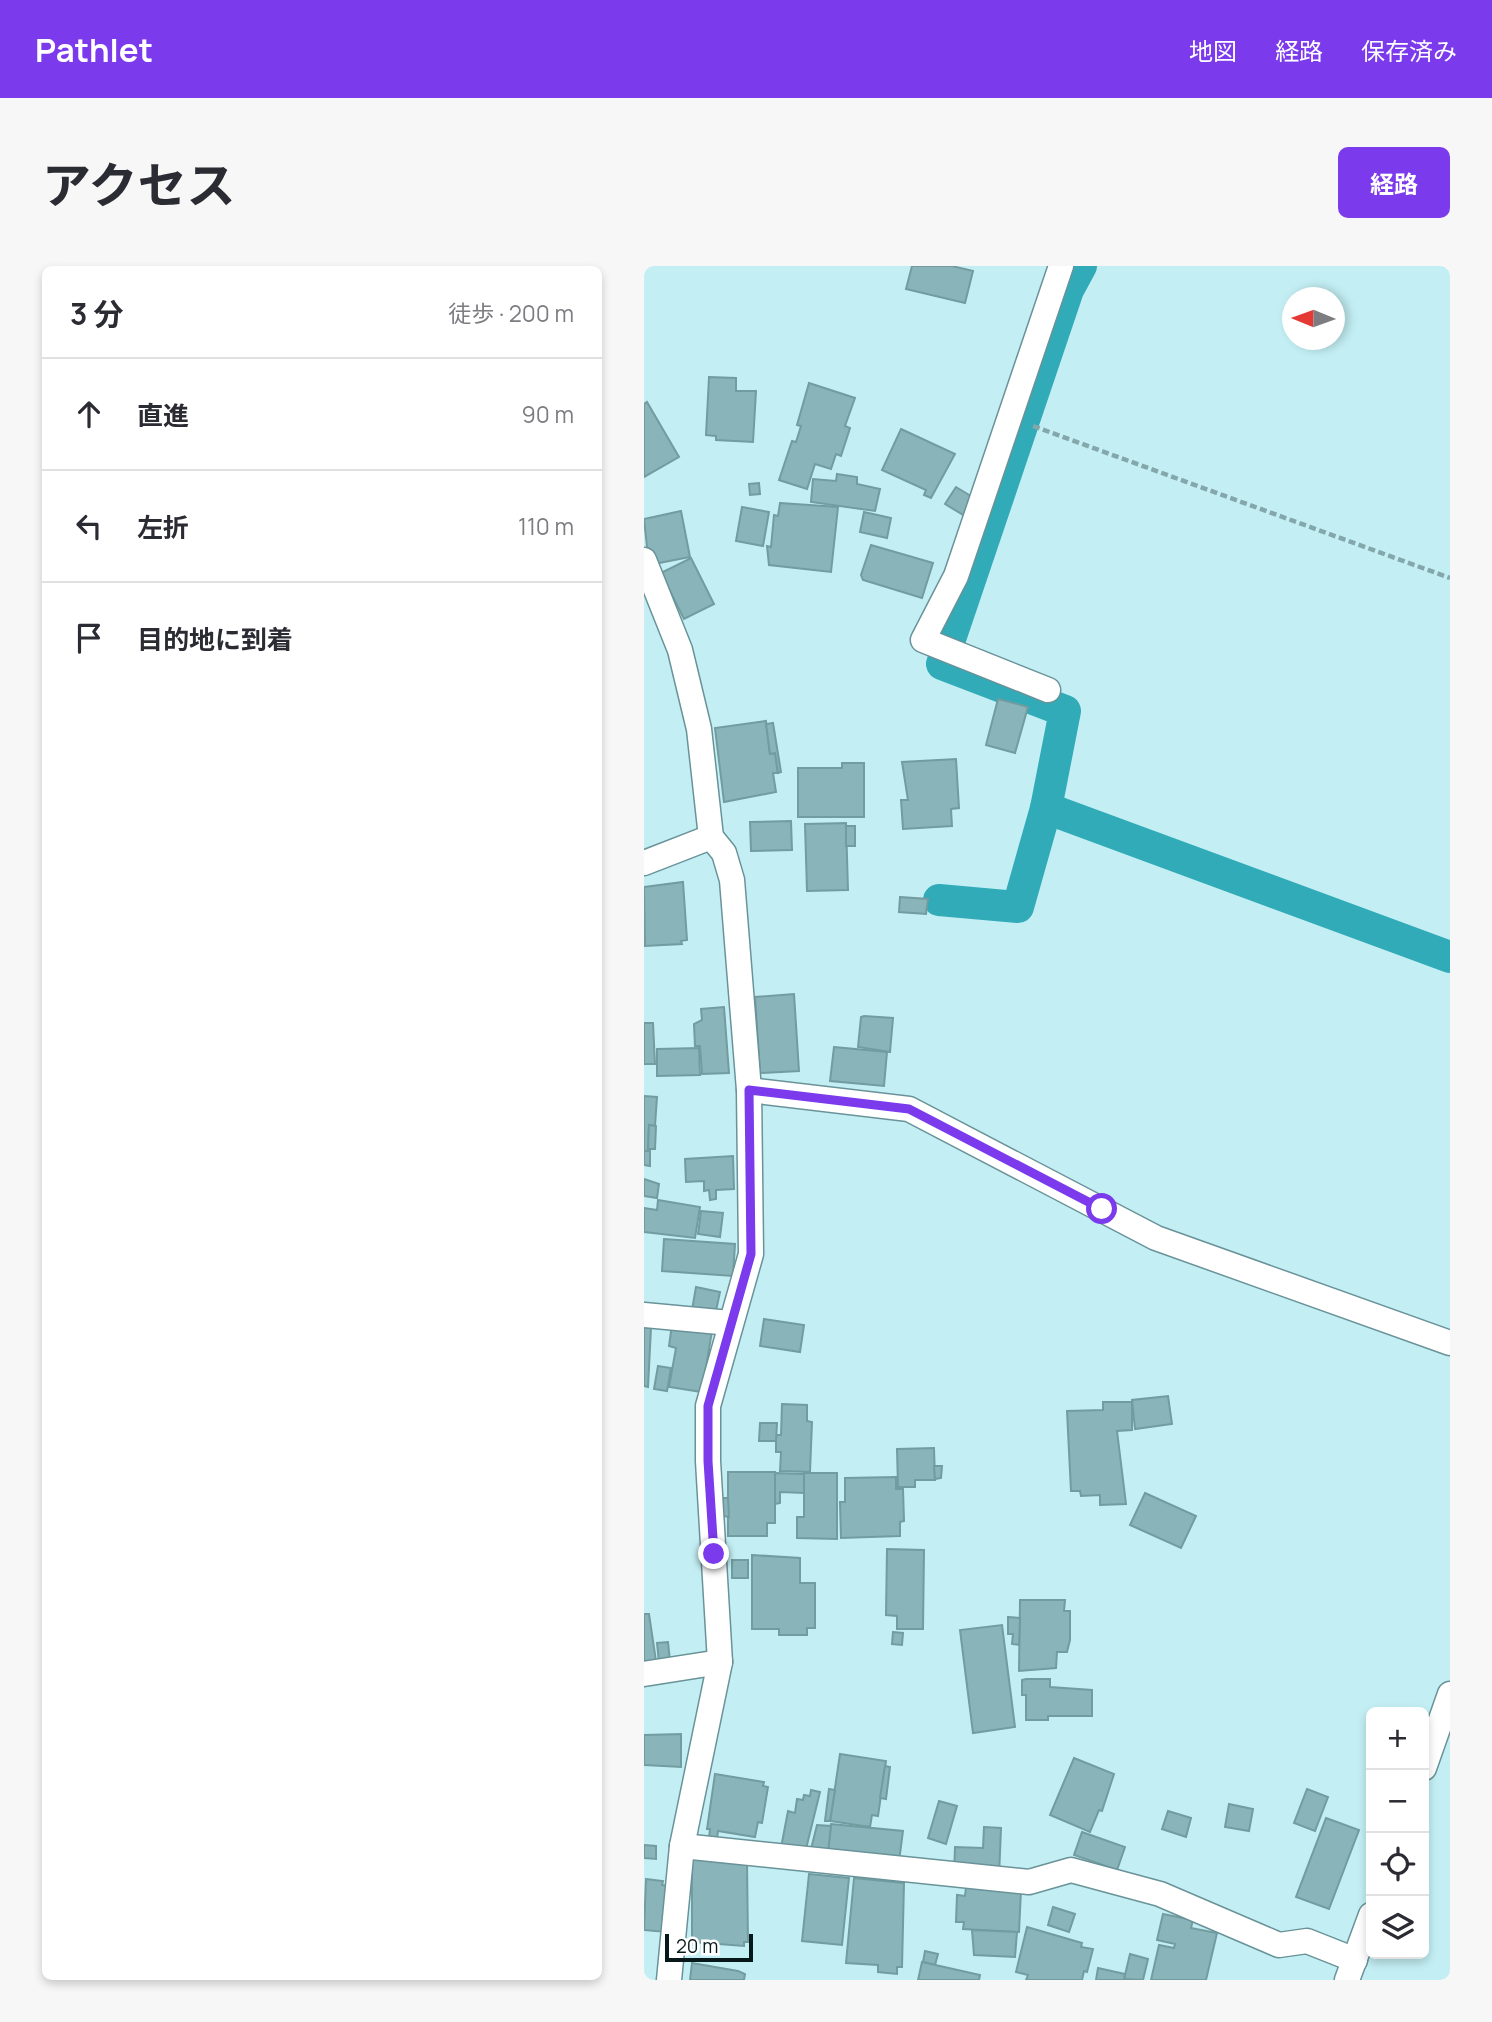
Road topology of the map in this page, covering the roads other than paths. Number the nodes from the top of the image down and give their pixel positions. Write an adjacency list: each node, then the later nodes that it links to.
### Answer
1 (1061, 266): 3 (street)
2 (644, 560): 4 (street)
3 (1048, 690)
4 (711, 837): 5 (street); 6 (street)
5 (644, 863)
6 (749, 1090): 8 (street); 9 (street)
7 (644, 1315): 8 (street)
8 (730, 1323): 10 (street)
9 (1450, 1343)
10 (720, 1662): 11 (street); 14 (street)
11 (644, 1674)
12 (1450, 1694): 13 (street)
13 (1429, 1754)
14 (682, 1846): 16 (street); 17 (street)
15 (1366, 1929): 16 (street)
16 (1351, 1970)
17 (669, 1980)

